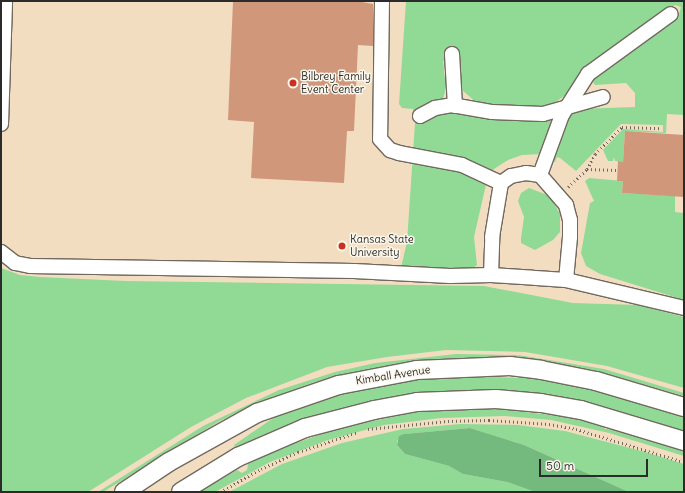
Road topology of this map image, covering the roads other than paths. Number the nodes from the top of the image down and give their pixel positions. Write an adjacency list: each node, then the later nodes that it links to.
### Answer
1 (5, 1): 9 (lane)
2 (382, 1): 11 (lane)
3 (671, 14): 7 (lane)
4 (452, 54): 6 (lane)
5 (603, 96): 7 (lane)
6 (455, 106): 7 (lane); 8 (lane)
7 (566, 108): 10 (lane)
8 (420, 116)
9 (1, 124)
10 (540, 176): 11 (lane); 14 (lane)
11 (501, 183): 13 (lane)
12 (1, 252): 13 (lane)
13 (490, 274): 14 (lane)
14 (566, 280): 15 (lane)
15 (684, 308)
16 (684, 407): 18 (main road, Kimball Avenue)
17 (684, 441): 19 (main road)
18 (124, 492)
19 (181, 492)

